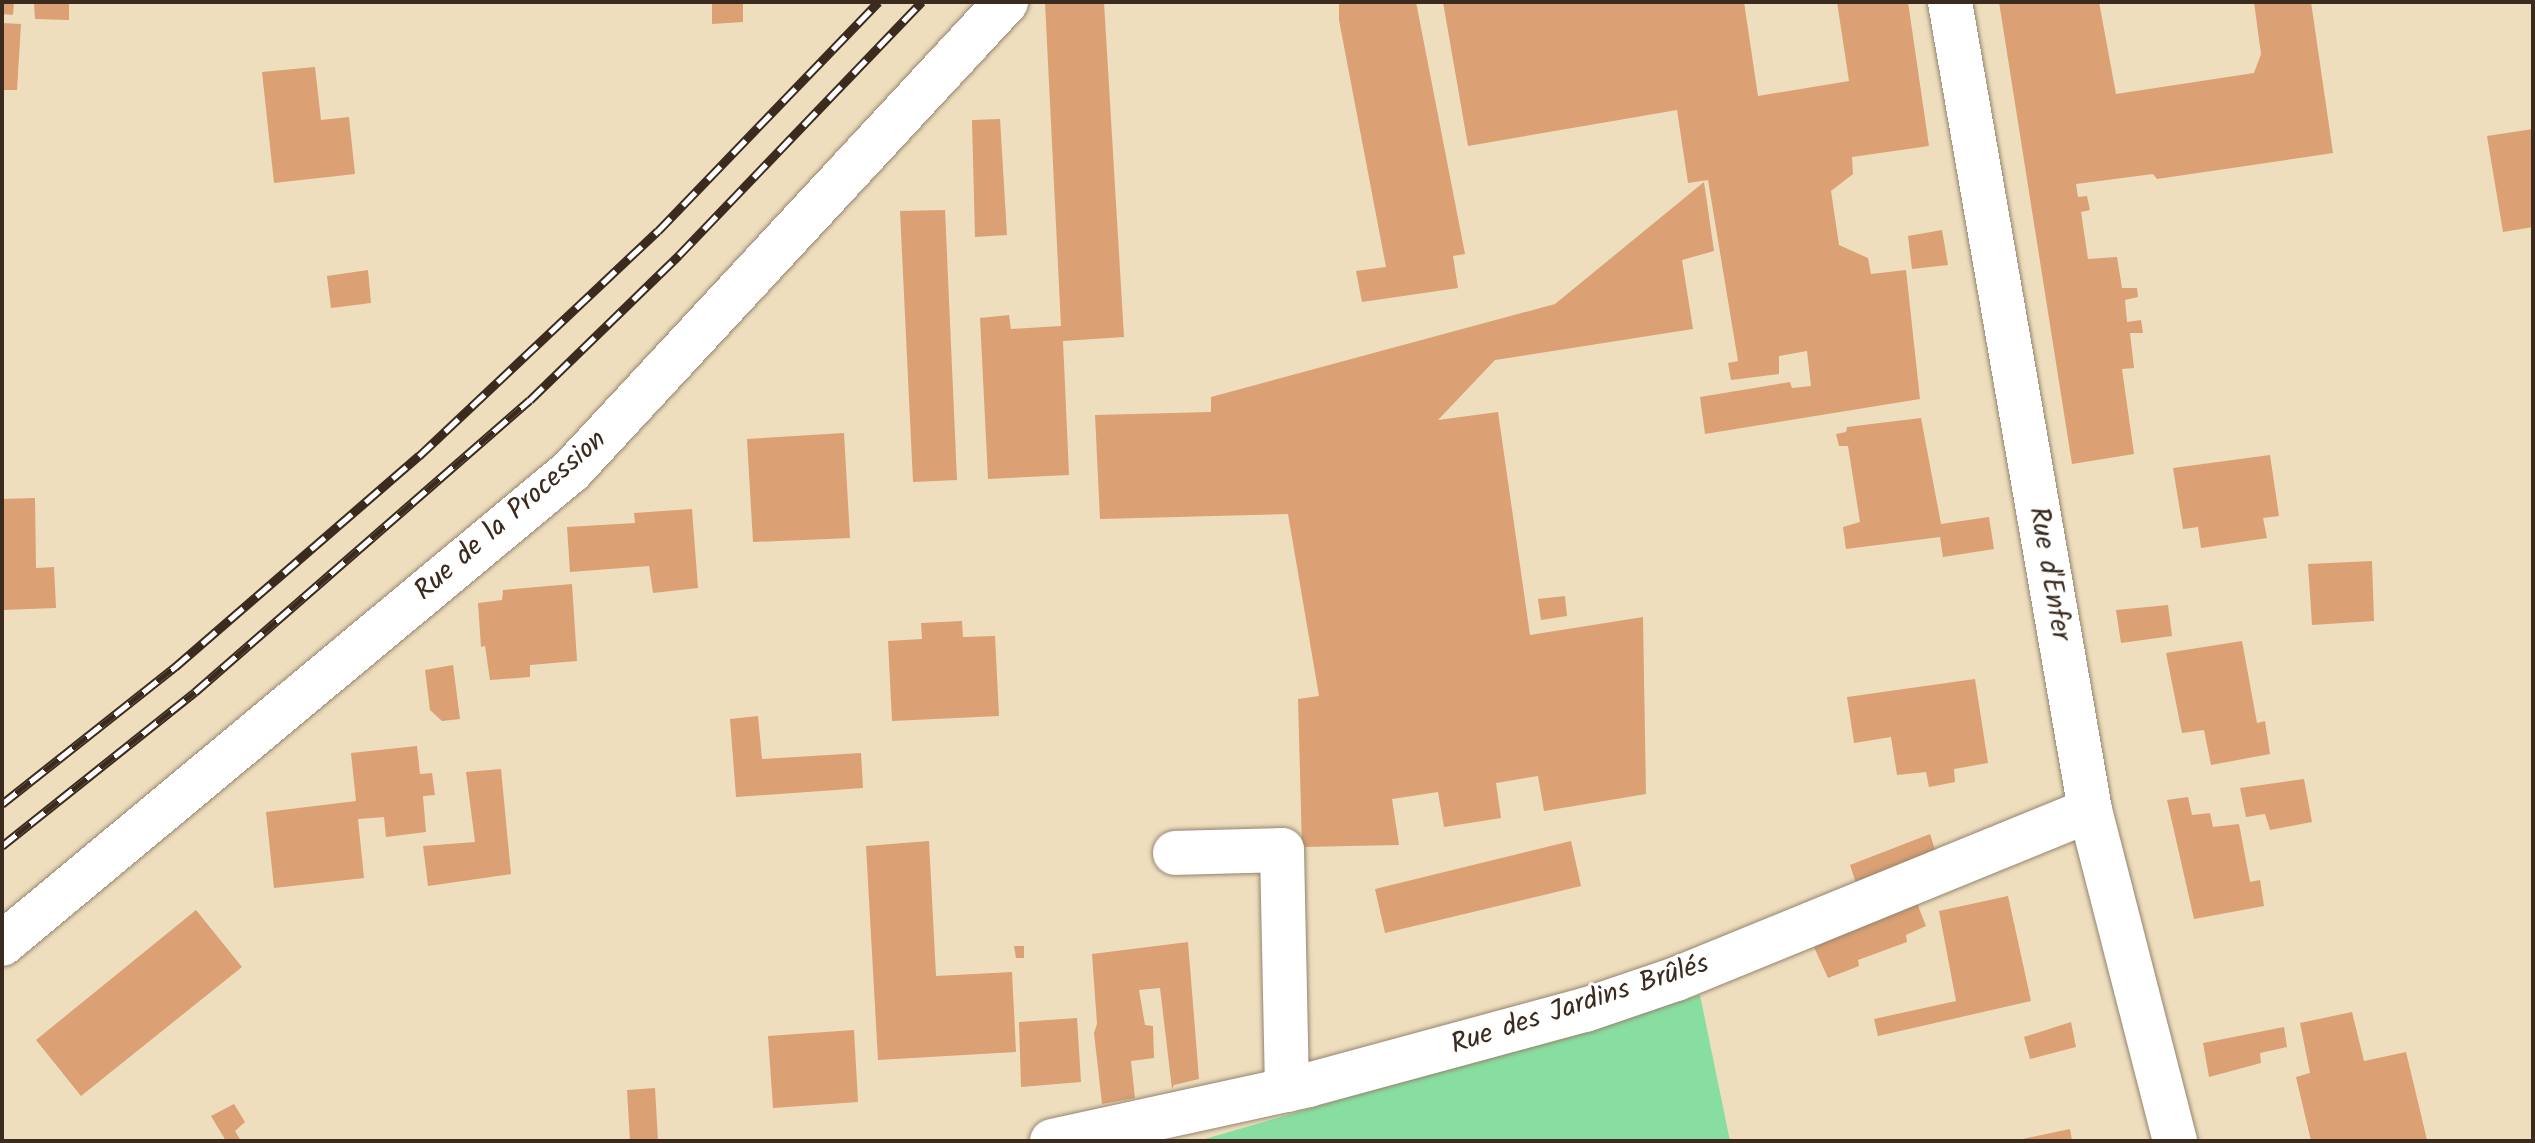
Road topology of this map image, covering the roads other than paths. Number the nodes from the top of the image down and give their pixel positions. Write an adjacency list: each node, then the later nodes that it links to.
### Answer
1 (1006, 2): 5 (street, Rue de la Procession)
2 (1950, 2): 3 (street, Rue d'Enfer)
3 (2090, 810): 6 (street, Rue des Jardins Brûlés); 8 (street, Rue d'Enfer)
4 (1175, 853): 6 (street)
5 (2, 944)
6 (1287, 1090): 7 (street, Rue des Jardins Brûlés)
7 (1052, 1141)
8 (2175, 1141)

